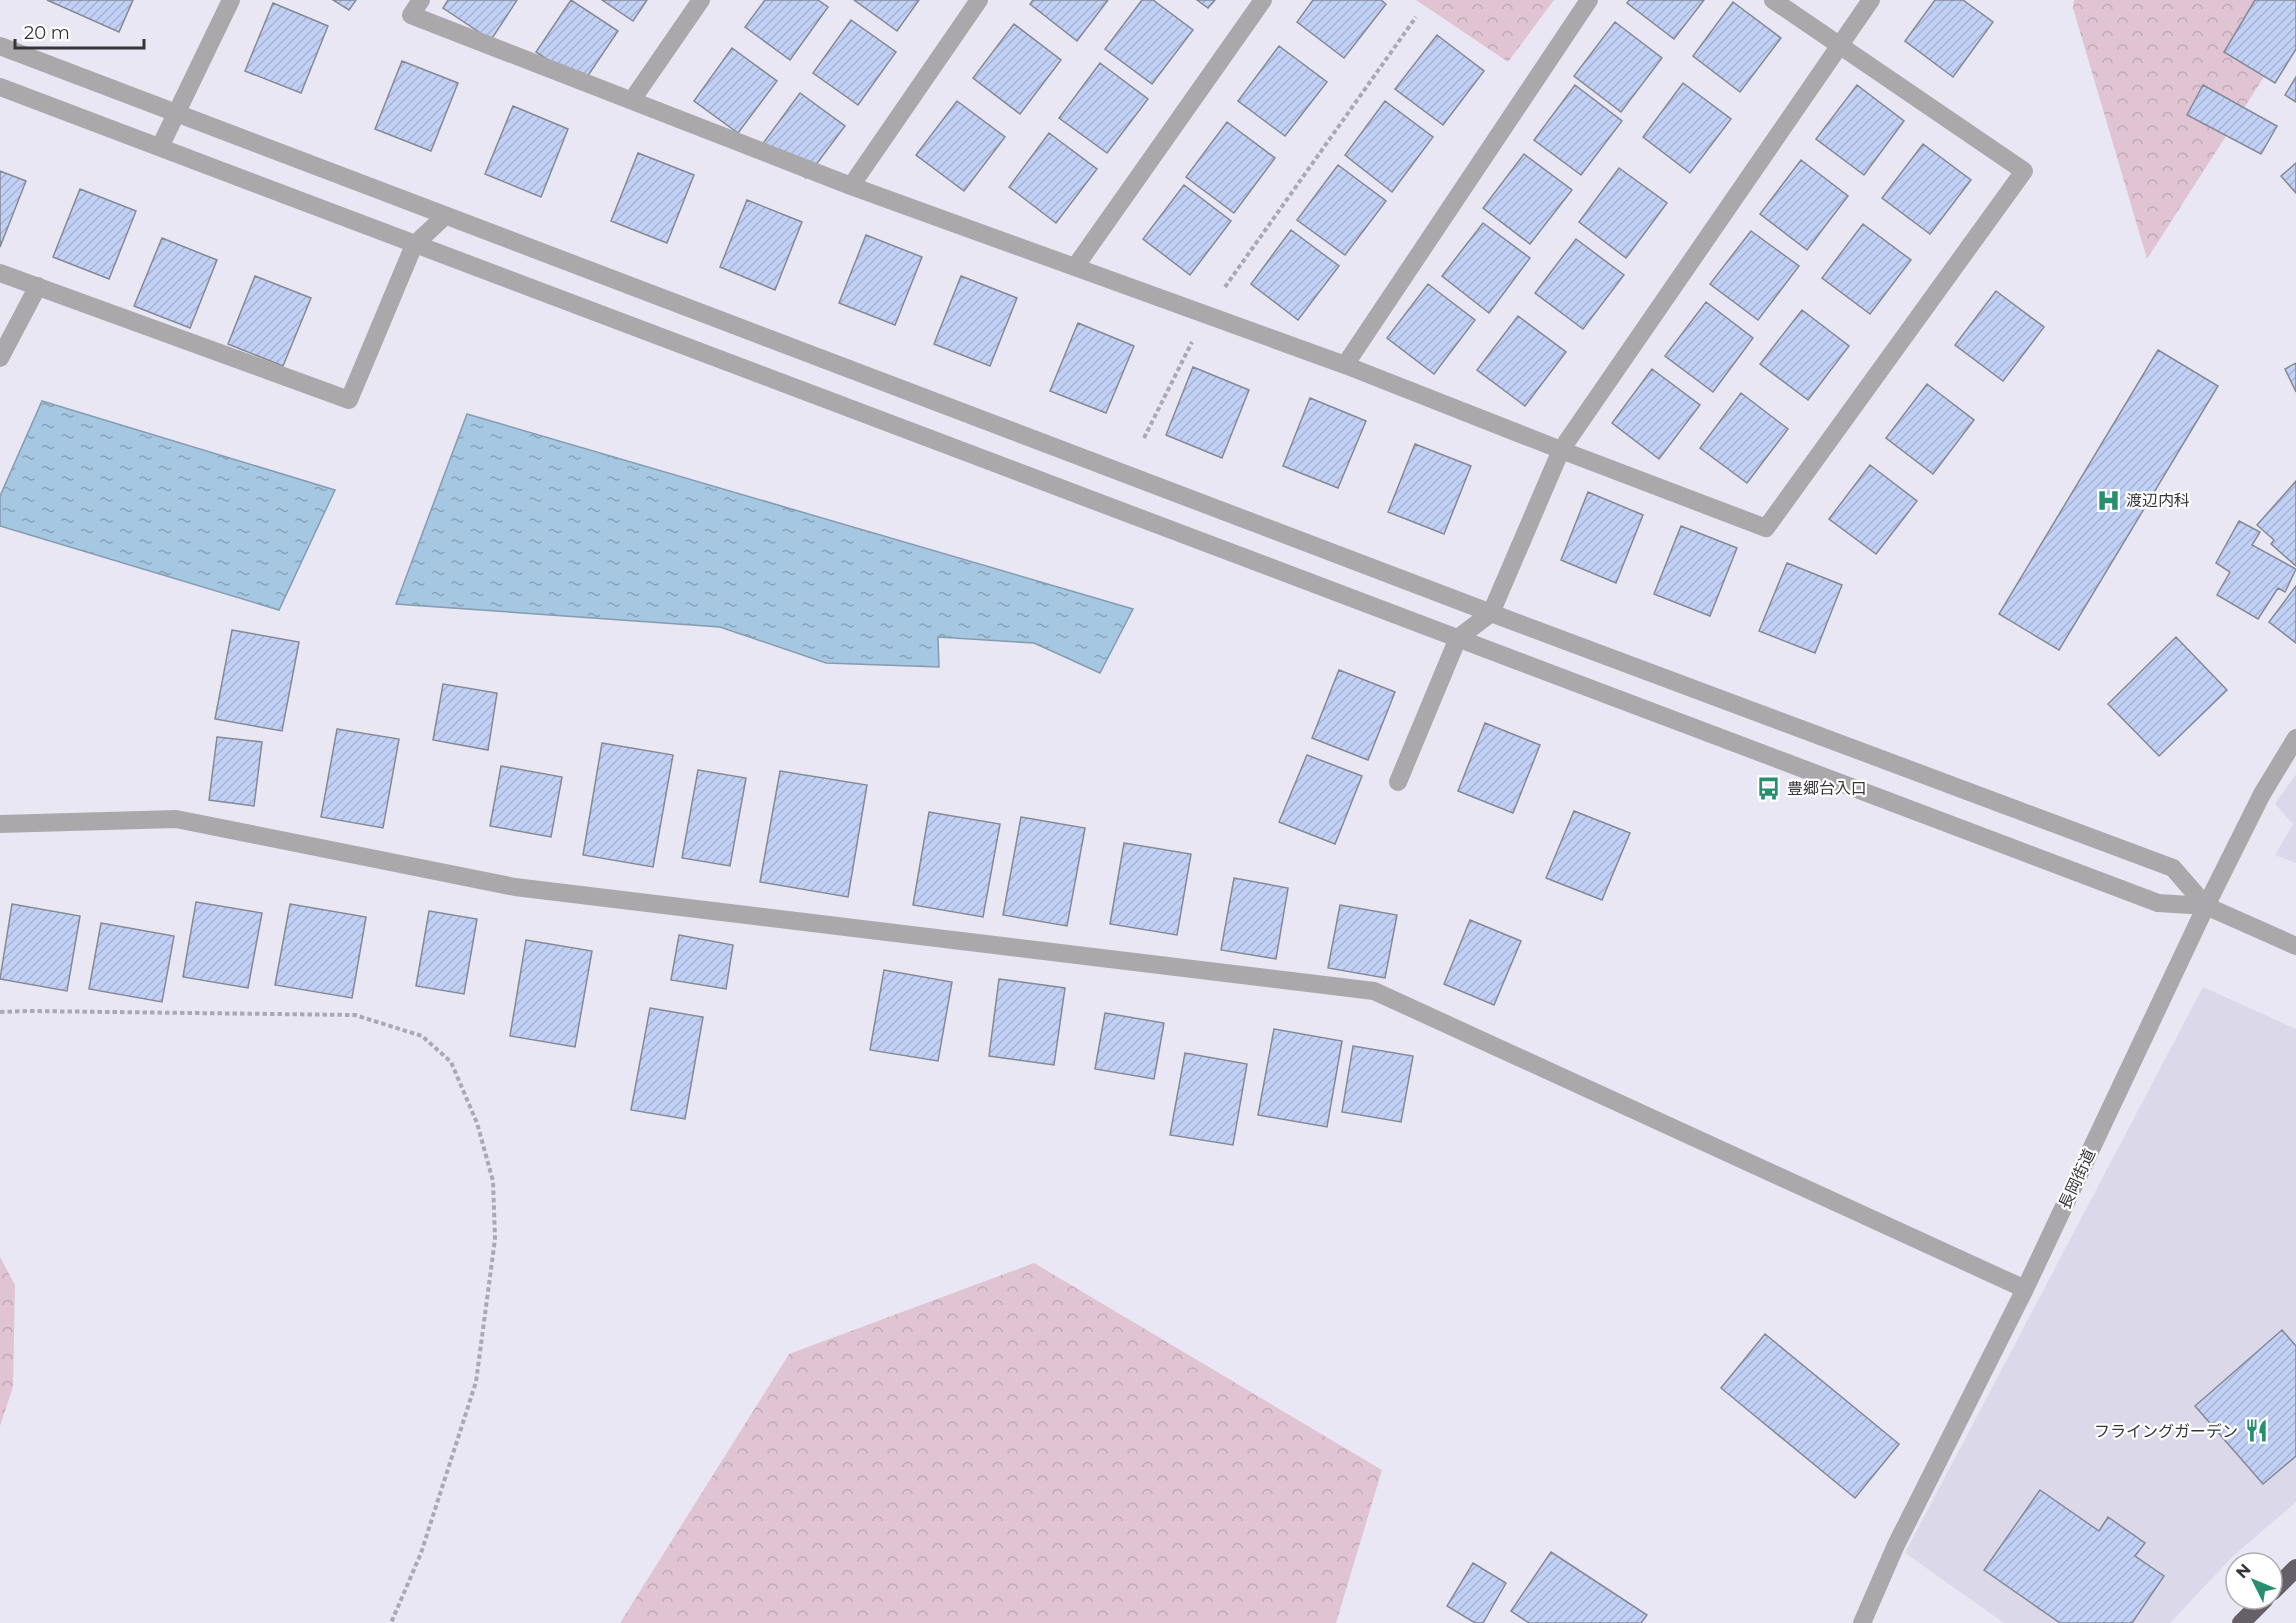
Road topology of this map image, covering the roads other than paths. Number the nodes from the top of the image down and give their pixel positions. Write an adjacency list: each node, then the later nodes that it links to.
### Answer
1 (231, 0): 13 (street)
2 (421, 0): 12 (street)
3 (700, 0): 12 (street)
4 (979, 0): 15 (street)
5 (1263, 0): 18 (street)
6 (1589, 0): 22 (street)
7 (1773, 0): 9 (street)
8 (1871, 0): 9 (street)
9 (1839, 44): 23 (street); 23 (street)
10 (0, 46): 13 (street)
11 (0, 87): 14 (street)
12 (632, 100): 15 (street)
13 (175, 114): 14 (street); 16 (street)
14 (160, 147): 17 (street)
15 (851, 186): 18 (street)
16 (444, 217): 17 (street); 24 (street)
17 (414, 245): 20 (street); 25 (street)
18 (1075, 267): 22 (street)
19 (0, 273): 20 (street)
20 (39, 286): 21 (street)
21 (0, 358)
22 (1345, 365): 23 (street)
23 (1561, 450): 24 (street)
24 (1491, 614): 25 (street); 29 (street)
25 (1458, 638): 27 (street); 29 (street)
26 (2296, 738): 29 (street, 長岡街道)
27 (1398, 782)
28 (0, 824): 31 (street)
29 (2206, 906): 30 (street); 31 (street, 長岡街道)
30 (2296, 946)
31 (2025, 1289): 35 (street, 長岡街道)
32 (2296, 1569): 33 (highway)
33 (2284, 1580)
34 (2253, 1611): 36 (highway)
35 (1862, 1623)
36 (2241, 1623)

